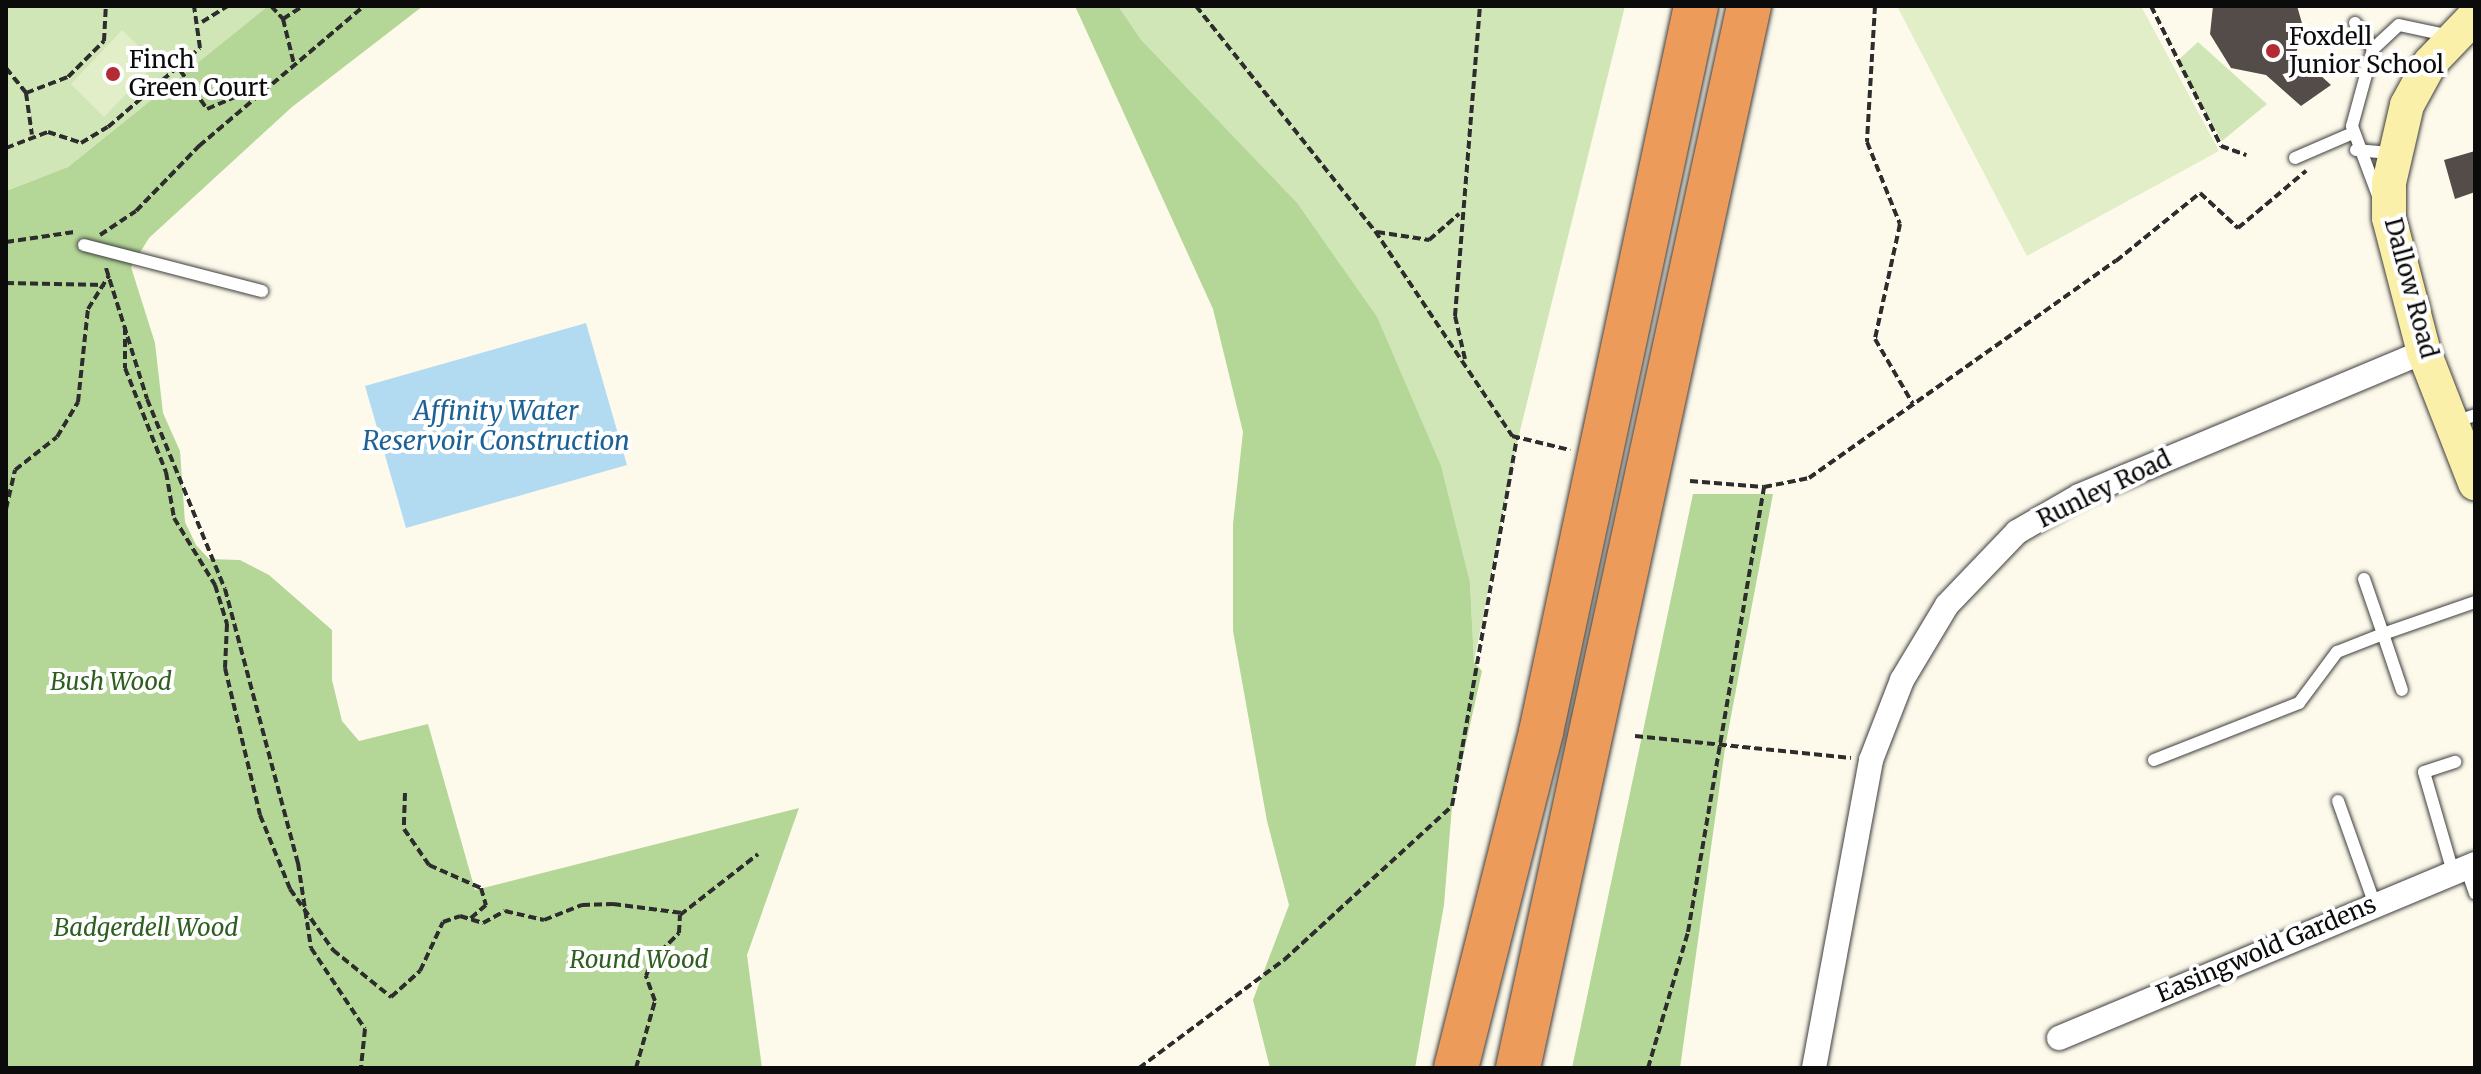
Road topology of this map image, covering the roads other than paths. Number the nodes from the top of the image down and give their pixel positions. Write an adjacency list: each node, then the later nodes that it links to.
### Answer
1 (1696, 6): 27 (highway)
2 (1749, 6): 28 (highway)
3 (2355, 23): 5 (lane)
4 (2464, 26): 5 (lane); 8 (street, Dallow Road)
5 (2373, 49): 6 (lane)
6 (2353, 133): 7 (lane); 9 (lane)
7 (2356, 150): 8 (lane); 10 (lane)
8 (2393, 153): 10 (street, Dallow Road)
9 (2295, 158)
10 (2389, 218): 13 (street, Dallow Road)
11 (84, 245): 12 (lane)
12 (262, 291)
13 (2424, 352): 14 (street, Dallow Road); 29 (street, Runley Road)
14 (2464, 419): 15 (street, Dallow Road)
15 (2473, 471)
16 (2364, 579): 18 (lane)
17 (2475, 602): 18 (lane)
18 (2383, 634): 19 (lane); 20 (lane)
19 (2402, 690)
20 (2154, 760)
21 (2455, 762): 23 (lane)
22 (2338, 801): 25 (lane)
23 (2465, 868): 24 (lane); 25 (street, Easingwold Gardens)
24 (2475, 893)
25 (2374, 902): 26 (street, Easingwold Gardens)
26 (2059, 1038)
27 (1456, 1068)
28 (1518, 1068)
29 (1814, 1068)

